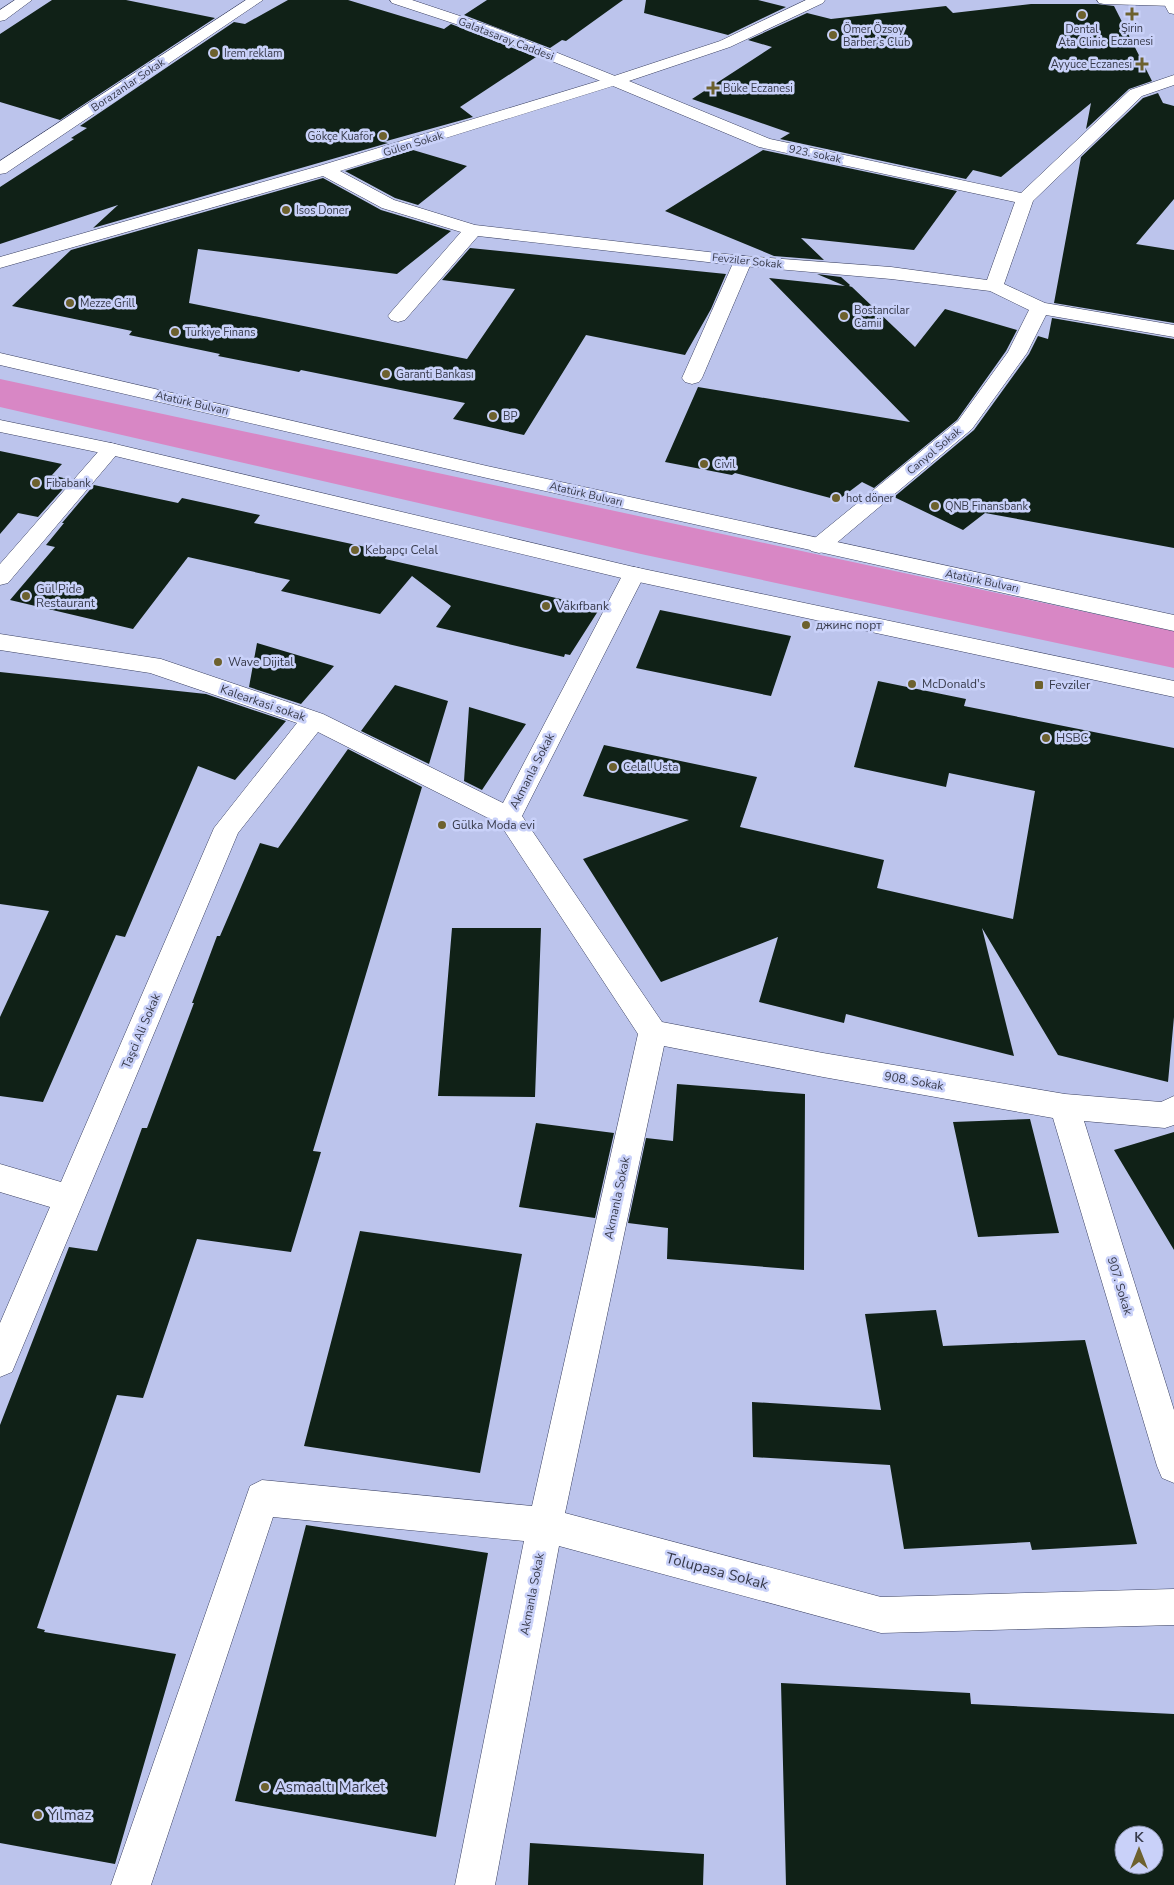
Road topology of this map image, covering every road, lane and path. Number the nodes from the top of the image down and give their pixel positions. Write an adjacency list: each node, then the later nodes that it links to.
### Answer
1 (25, 0): 8 (street)
2 (256, 0): 11 (street, Borazanlar Sokak)
3 (397, 0): 10 (street, Galatasaray Caddesi)
4 (818, 0): 6 (street, Gülen Sokak)
5 (1104, 0): 7 (street)
6 (793, 5): 10 (street, Gülen Sokak)
7 (1173, 5)
8 (0, 17)
9 (1174, 80): 13 (street)
10 (614, 81): 12 (street, Gülen Sokak); 13 (street, 923. sokak)
11 (0, 169)
12 (325, 170): 14 (street, Fevziler Sokak); 16 (street, Gülen Sokak)
13 (1025, 199): 17 (street)
14 (473, 230): 15 (street, Fevziler Sokak); 19 (street)
15 (743, 261): 17 (street, Fevziler Sokak); 22 (street)
16 (0, 263)
17 (994, 286): 18 (street, Fevziler Sokak)
18 (1040, 308): 20 (street, Fevziler Sokak); 25 (street, Canyol Sokak)
19 (398, 316)
20 (1174, 331)
21 (0, 359): 25 (street, Atatürk Bulvarı)
22 (692, 378)
23 (0, 426): 24 (street)
24 (110, 449): 26 (street); 27 (street)
25 (819, 546): 28 (street, Atatürk Bulvarı)
26 (634, 574): 30 (street); 32 (street, Akmanla Sokak)
27 (0, 578)
28 (1174, 623)
29 (0, 642): 31 (street, Kalearkasi sokak)
30 (1174, 689)
31 (314, 720): 32 (street, Kalearkasi sokak); 37 (street, Taşci Ali Sokak)
32 (509, 816): 33 (street, Akmanla Sokak)
33 (653, 1032): 34 (street, 908. Sokak); 40 (street, Akmanla Sokak)
34 (1065, 1107): 35 (street, 908. Sokak); 39 (street, 907. Sokak)
35 (1174, 1109)
36 (0, 1178): 37 (street)
37 (70, 1199): 38 (street, Taşci Ali Sokak)
38 (0, 1361)
39 (1174, 1466)
40 (545, 1525): 41 (street, Tolupasa Sokak); 42 (street, Tolupasa Sokak); 43 (street, Akmanla Sokak)
41 (1174, 1607)
42 (131, 1885)
43 (474, 1885)

